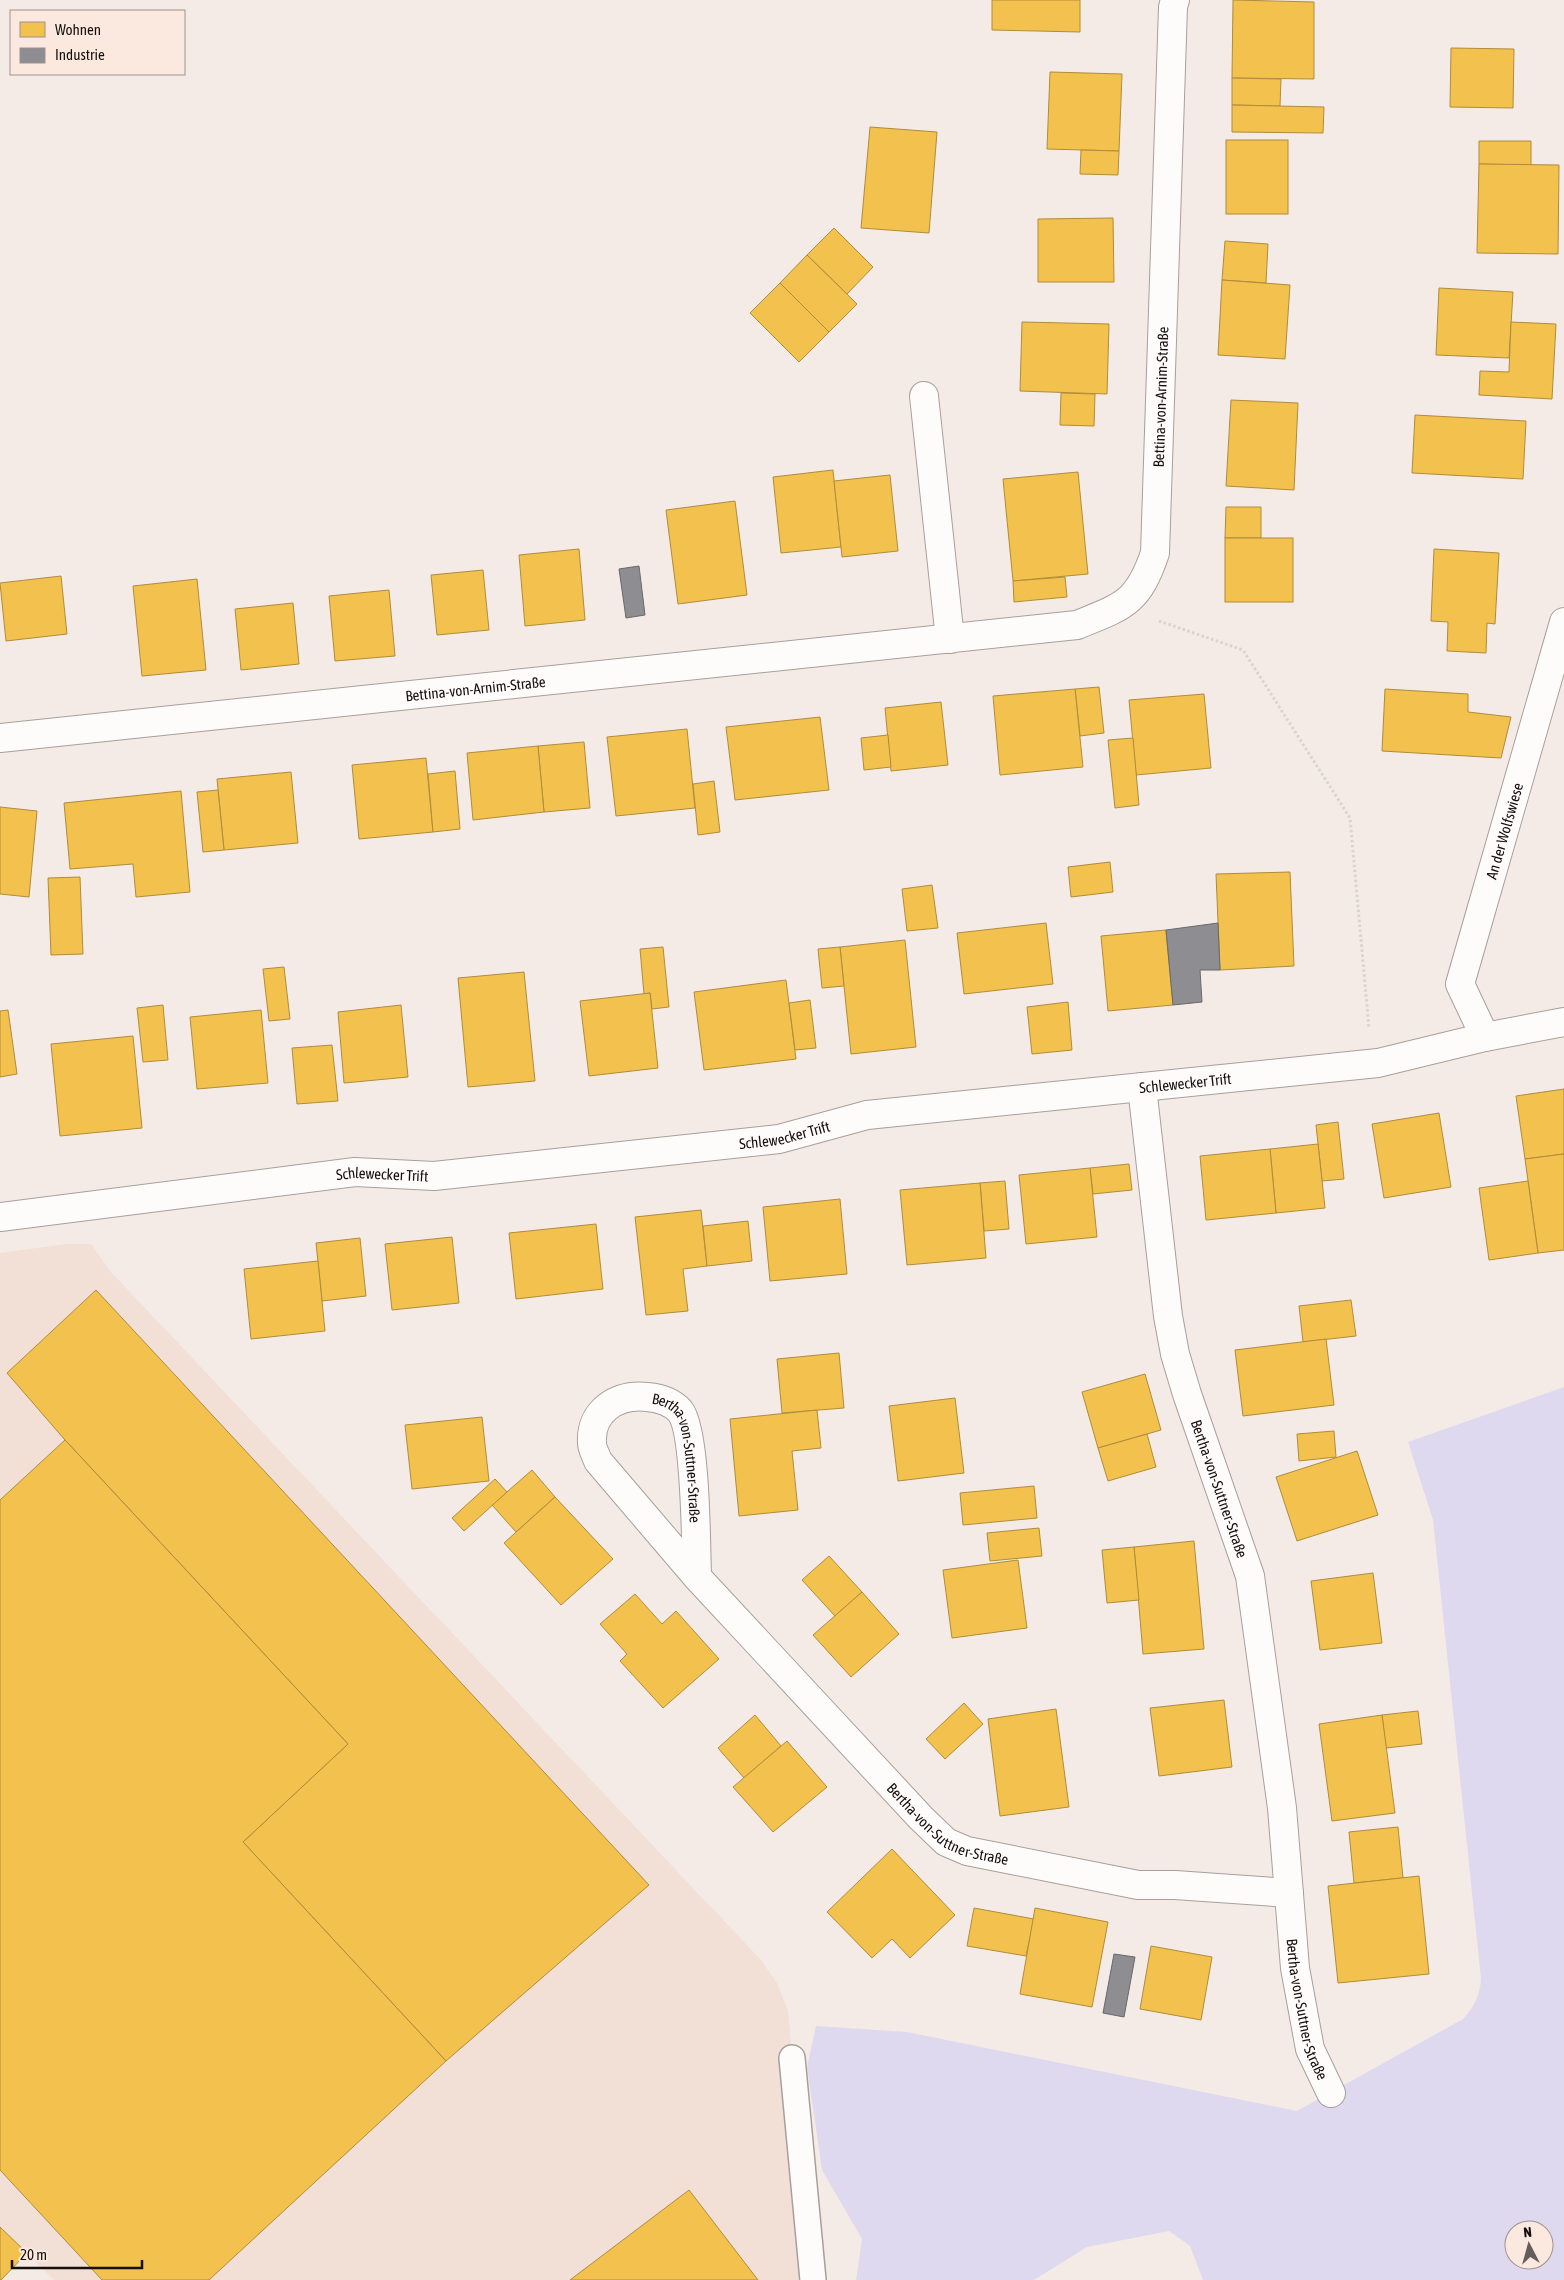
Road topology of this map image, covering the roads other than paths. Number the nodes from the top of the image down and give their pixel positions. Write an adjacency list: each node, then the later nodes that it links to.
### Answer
1 (1175, 0): 4 (street, Bettina-von-Arnim-Straße)
2 (924, 396): 4 (street)
3 (1564, 622): 7 (street, An der Wolfswiese)
4 (950, 639): 5 (street, Bettina-von-Arnim-Straße)
5 (0, 738)
6 (1564, 1022): 7 (street, Schlewecker Trift)
7 (1485, 1037): 8 (street, Schlewecker Trift)
8 (1142, 1087): 9 (street, Schlewecker Trift); 11 (street, Bertha-von-Suttner-Straße)
9 (0, 1217)
10 (697, 1577): 10 (street, Bertha-von-Suttner-Straße); 11 (street, Bertha-von-Suttner-Straße)
11 (1289, 1893): 13 (street, Bertha-von-Suttner-Straße)
12 (792, 2058): 14 (lane)
13 (1331, 2092)
14 (813, 2280)

